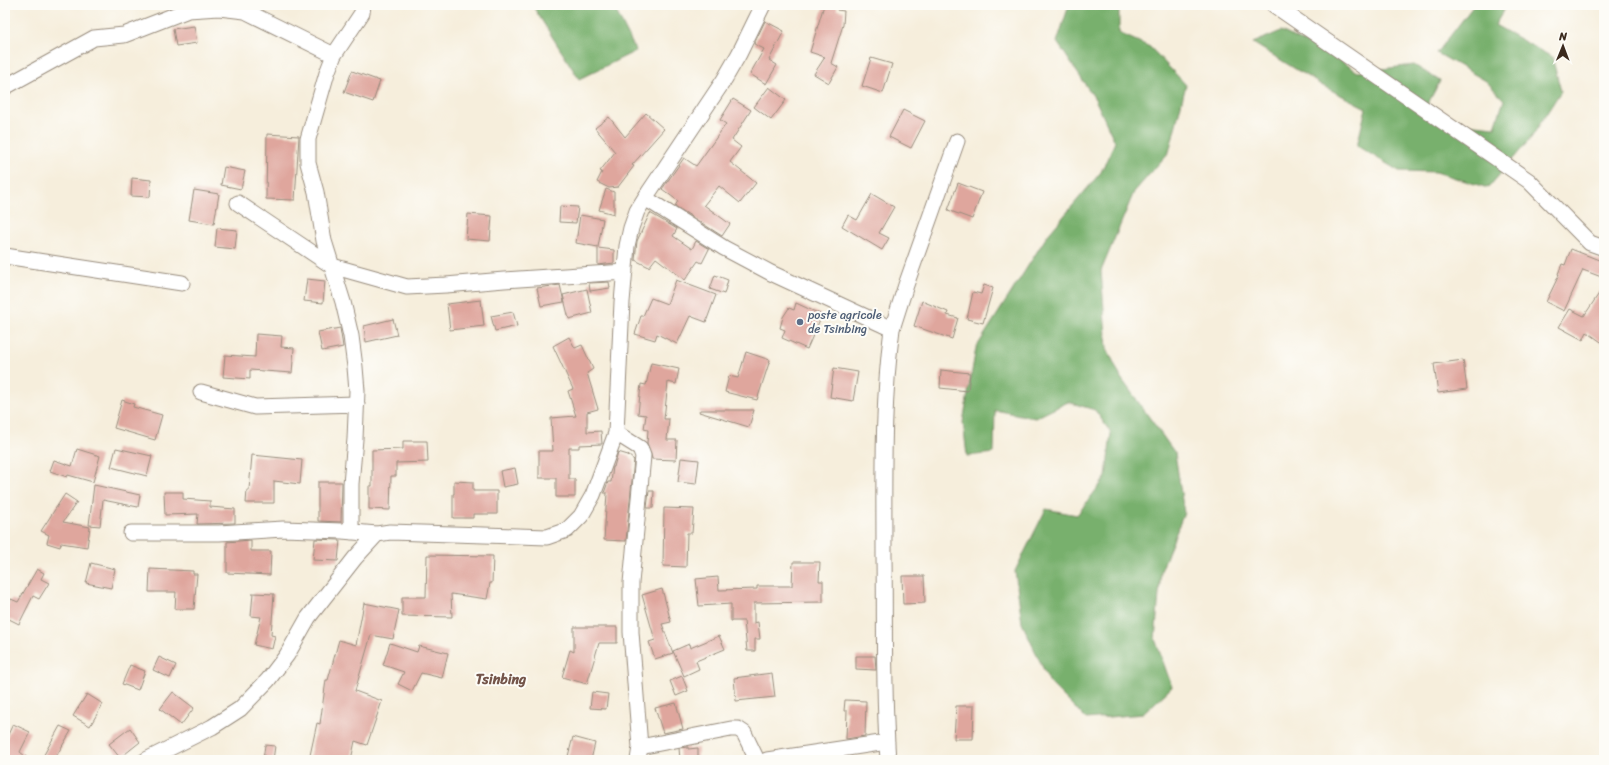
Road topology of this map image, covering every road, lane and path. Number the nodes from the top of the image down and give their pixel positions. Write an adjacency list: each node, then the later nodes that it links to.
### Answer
1 (363, 5): 4 (street)
2 (763, 5): 7 (street)
3 (1274, 5): 9 (street)
4 (334, 56): 5 (street); 11 (street)
5 (5, 87)
6 (957, 142): 14 (street)
7 (645, 198): 12 (street); 14 (street)
8 (238, 203): 11 (street)
9 (1604, 248)
10 (5, 256): 13 (street)
11 (332, 266): 12 (street); 16 (street)
12 (625, 272): 17 (street)
13 (182, 284)
14 (892, 329): 21 (street)
15 (201, 392): 16 (street)
16 (357, 404): 18 (street)
17 (616, 433): 20 (street); 23 (street)
18 (351, 532): 19 (street); 20 (street)
19 (131, 533)
20 (377, 534): 22 (street)
21 (887, 742): 27 (street); 28 (street)
22 (177, 745): 24 (street); 25 (street)
23 (639, 753): 26 (street)
24 (146, 760)
25 (174, 760)
26 (757, 760)
27 (767, 760)
28 (888, 760)

